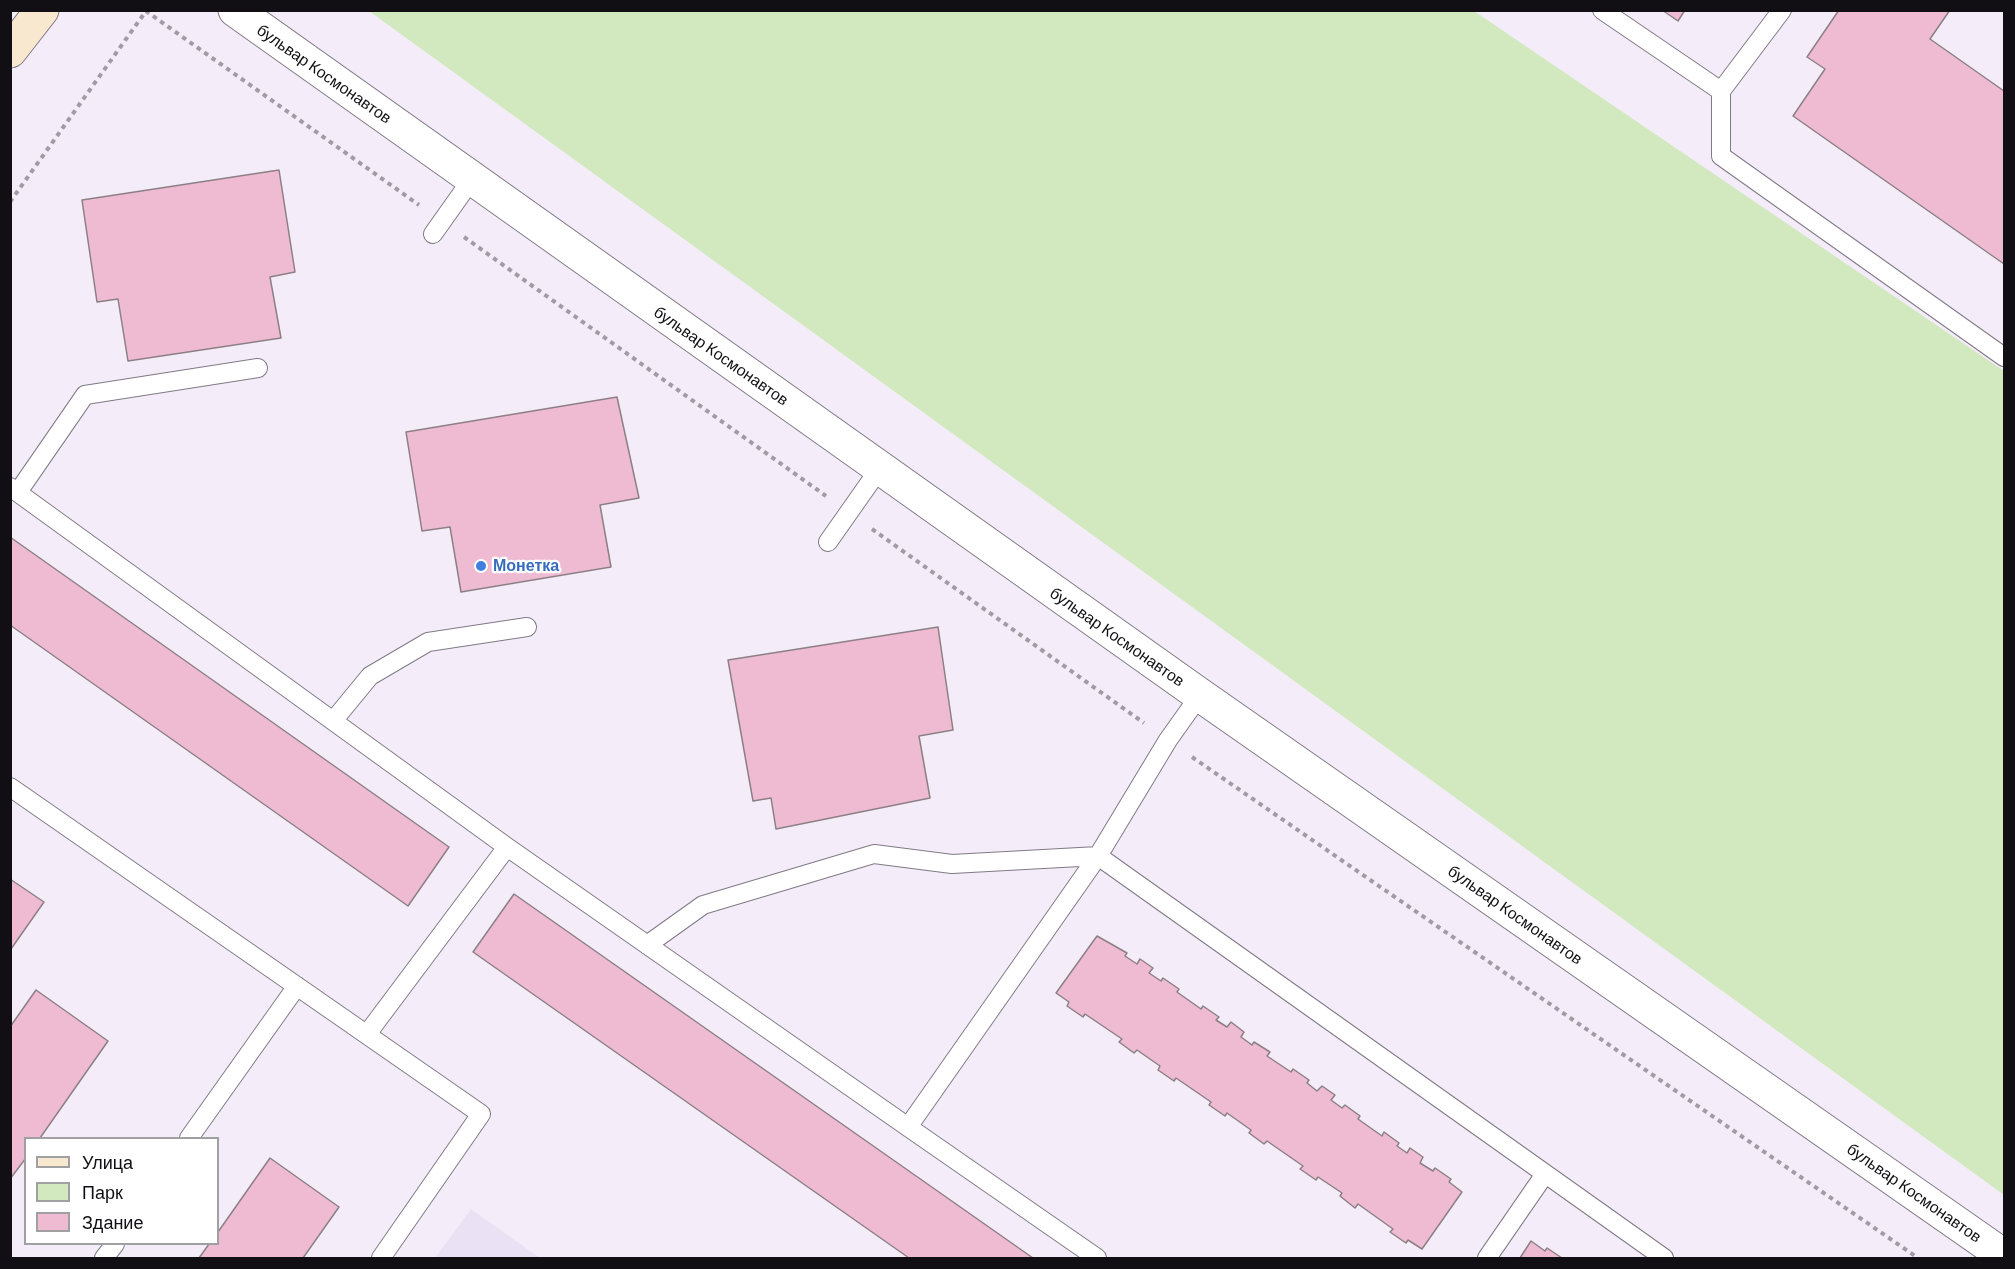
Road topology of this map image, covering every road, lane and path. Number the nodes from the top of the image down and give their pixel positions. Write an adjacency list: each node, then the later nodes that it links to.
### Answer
1 (42, 10): 6 (main road)
2 (235, 10): 8 (street, бульвар Космонавтов)
3 (1602, 10): 7 (lane)
4 (1782, 10): 7 (lane)
5 (146, 11): 9 (path); 10 (path)
6 (10, 51)
7 (1721, 92): 11 (lane)
8 (472, 179): 10 (lane); 13 (street, бульвар Космонавтов)
9 (10, 202)
10 (438, 228): 15 (path)
11 (2004, 357)
12 (258, 368): 14 (lane)
13 (880, 468): 15 (lane); 18 (street, бульвар Космонавтов)
14 (14, 489): 19 (lane)
15 (849, 513): 16 (lane); 20 (path)
16 (828, 542)
17 (527, 627): 19 (lane)
18 (1200, 695): 20 (lane); 31 (street, бульвар Космонавтов)
19 (333, 721): 22 (lane)
20 (1168, 740): 23 (lane); 37 (path)
21 (10, 787): 25 (lane)
22 (507, 847): 24 (lane); 26 (lane)
23 (1098, 856): 24 (lane); 27 (lane); 29 (lane)
24 (647, 945): 27 (lane)
25 (297, 986): 26 (lane); 28 (lane)
26 (367, 1034): 33 (lane)
27 (908, 1127): 34 (lane)
28 (190, 1137)
29 (1545, 1174): 35 (lane); 36 (lane)
30 (114, 1245): 32 (lane)
31 (2004, 1256)
32 (104, 1258)
33 (381, 1258)
34 (1097, 1258)
35 (1487, 1258)
36 (1664, 1258)
37 (1918, 1258)

